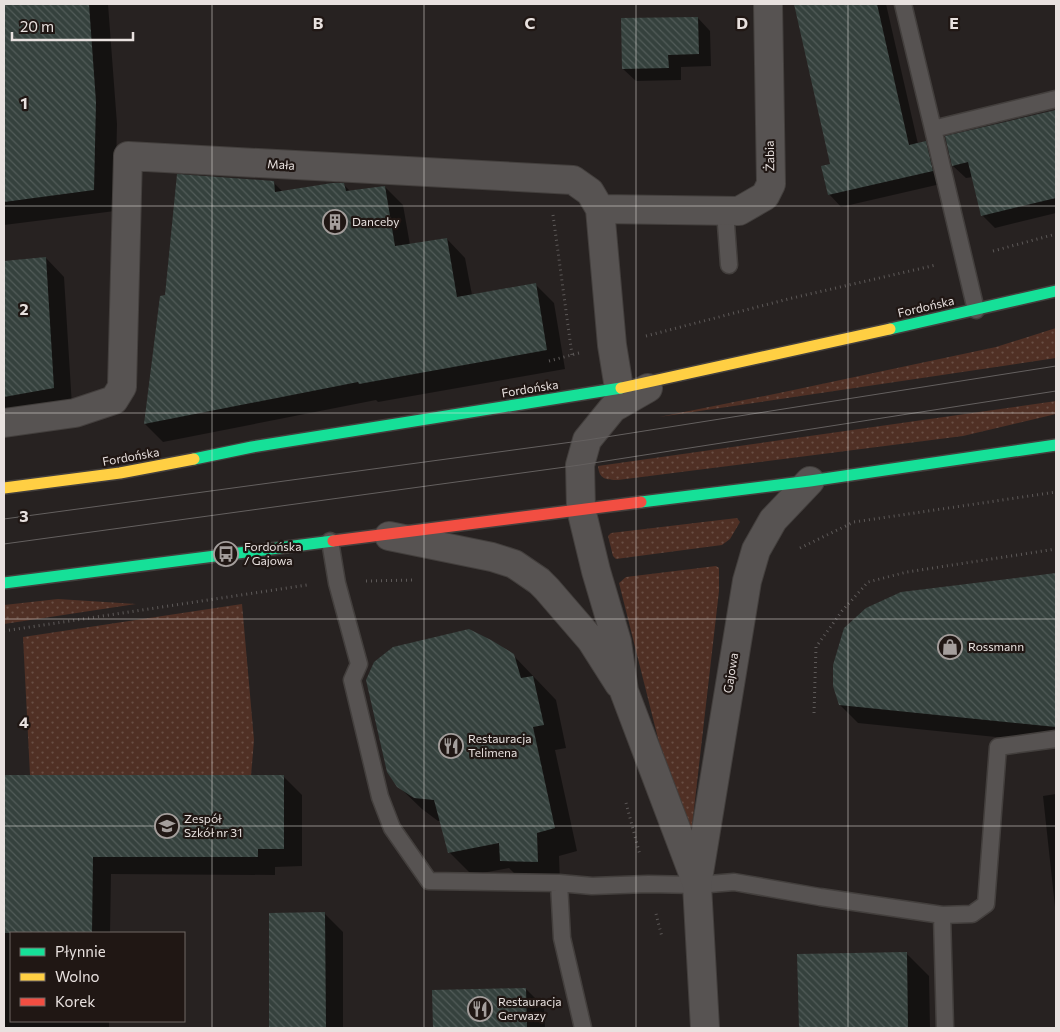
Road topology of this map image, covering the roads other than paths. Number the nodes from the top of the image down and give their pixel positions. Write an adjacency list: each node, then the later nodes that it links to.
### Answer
1 (768, 4): 6 (street, Żabia)
2 (903, 4): 4 (lane)
3 (1056, 99): 4 (lane)
4 (933, 129): 9 (lane)
5 (600, 209): 6 (street, Żabia); 11 (street); 12 (street, Mała)
6 (725, 211): 7 (lane)
7 (728, 265)
8 (1056, 290): 9 (main road, Fordońska)
9 (976, 310): 10 (main road, Fordońska)
10 (664, 379): 11 (main road, Fordońska); 16 (street, Gajowa)
11 (619, 388): 15 (main road, Fordońska)
12 (4, 423)
13 (1056, 445): 14 (main road)
14 (810, 481): 16 (main road); 23 (street, Gajowa)
15 (4, 488)
16 (581, 510): 17 (main road); 20 (street, Gajowa)
17 (358, 538): 18 (main road); 20 (street, Gajowa)
18 (330, 541): 19 (main road); 22 (lane)
19 (4, 583)
20 (624, 691): 23 (street, Gajowa)
21 (1056, 739): 24 (lane)
22 (559, 884): 23 (lane); 25 (lane)
23 (697, 885): 24 (lane); 26 (street, Gajowa)
24 (942, 915): 27 (lane)
25 (583, 1028)
26 (705, 1028)
27 (945, 1028)

